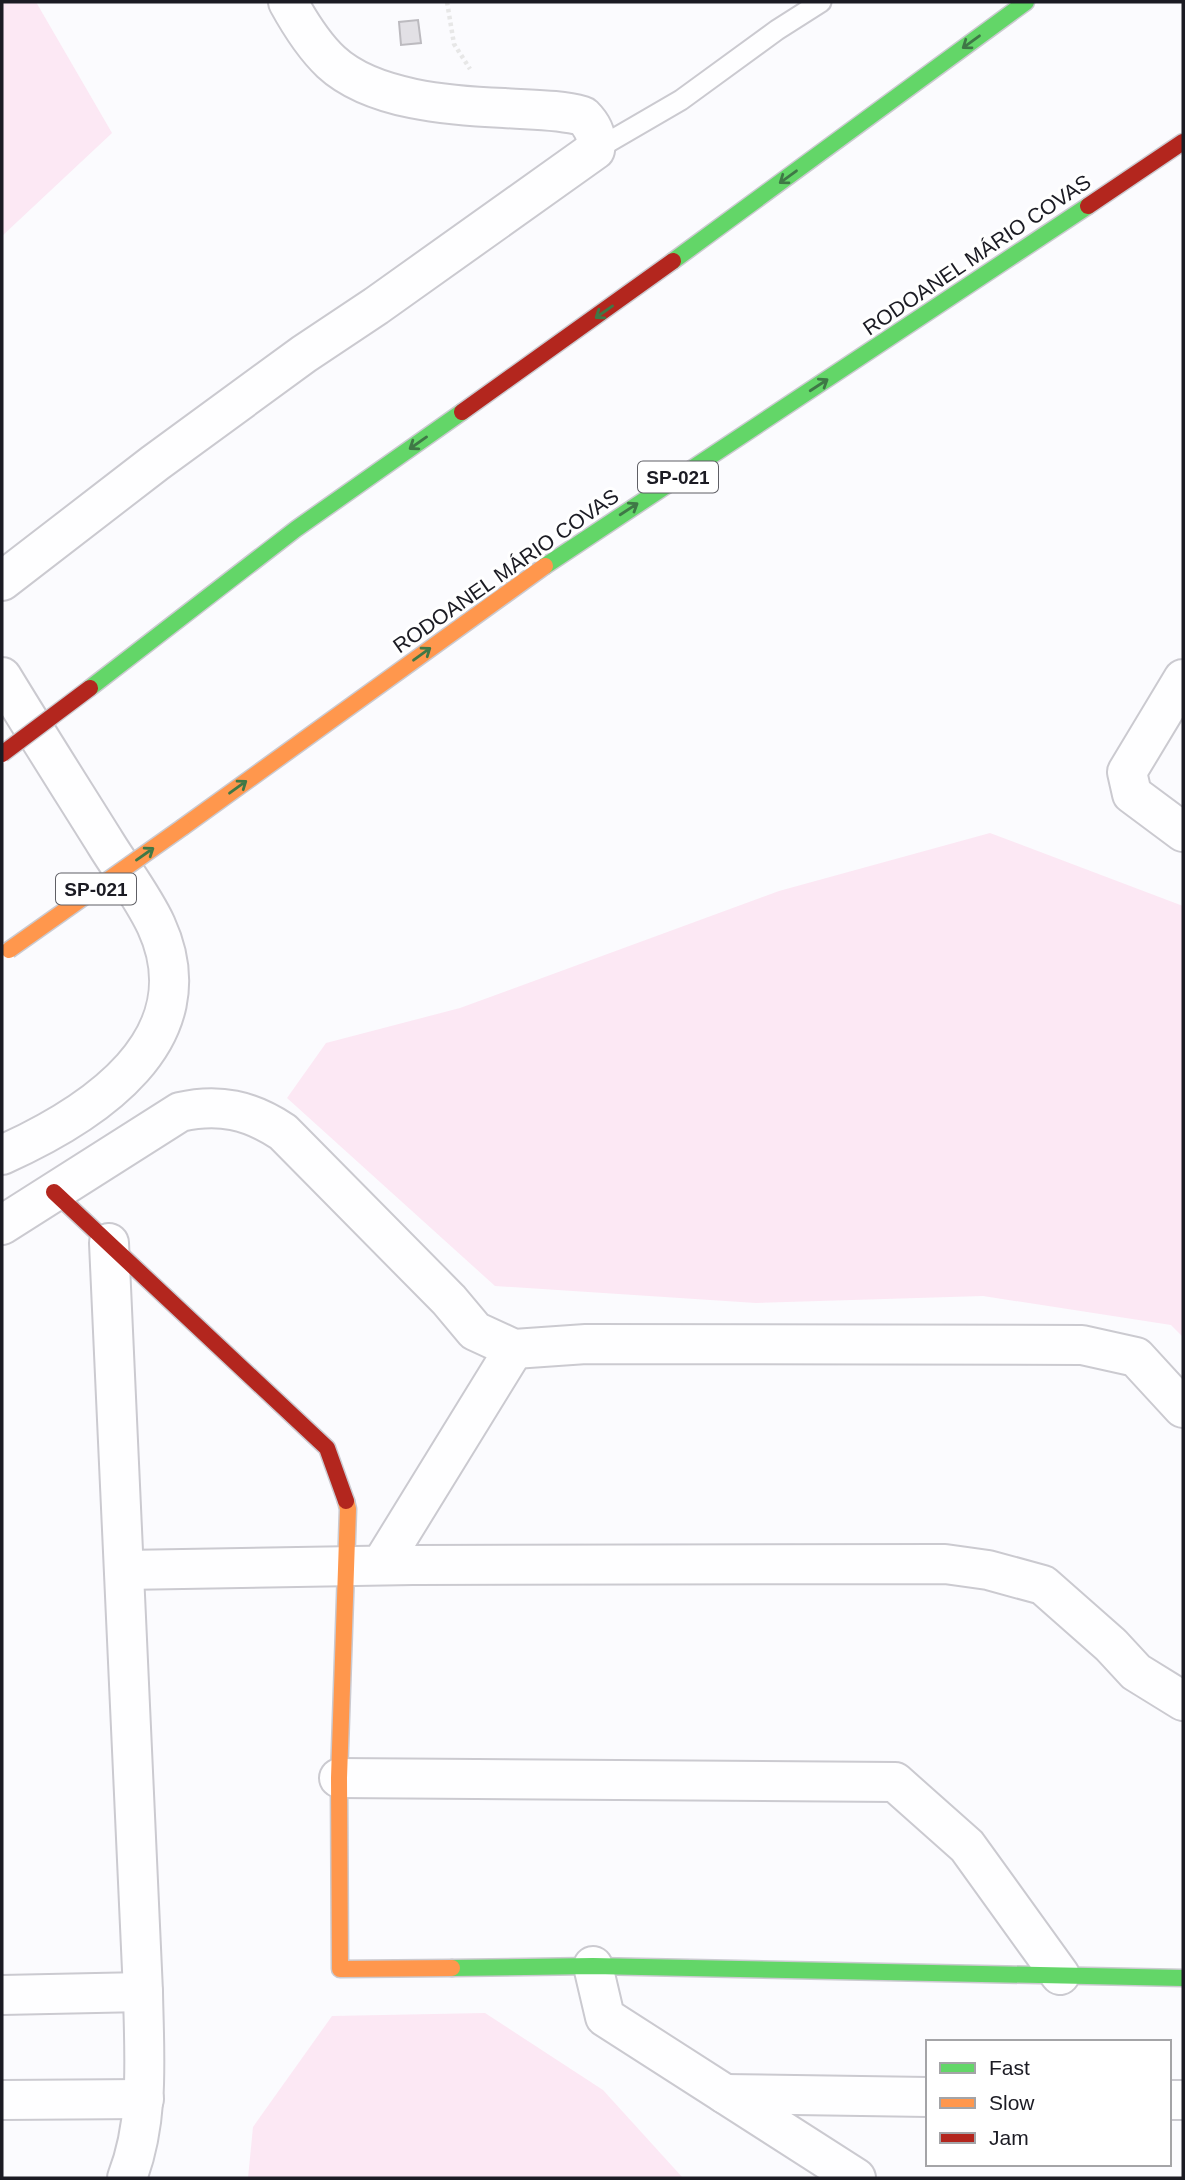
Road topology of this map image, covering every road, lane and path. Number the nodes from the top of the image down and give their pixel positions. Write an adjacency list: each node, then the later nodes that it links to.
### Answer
1 (288, 2): 5 (street)
2 (447, 2): 5 (path)
3 (821, 2): 7 (lane)
4 (1026, 2): 11 (main road, one-way to 11, bridge)
5 (496, 108): 7 (street)
6 (1183, 142): 13 (main road, RODOANEL MÁRIO COVAS / SP-021, one-way to 6, bridge)
7 (595, 150): 8 (street)
8 (2, 581)
9 (2, 677): 14 (street)
10 (1183, 679): 12 (street)
11 (2, 754)
12 (1183, 832)
13 (5, 953)
14 (2, 1155)
15 (54, 1192): 16 (street); 17 (main road); 18 (street)
16 (2, 1225)
17 (109, 1243): 20 (main road); 21 (street)
18 (514, 1349): 19 (street); 20 (street)
19 (1183, 1408)
20 (364, 1566): 21 (street); 22 (street); 23 (main road)
21 (124, 1570): 27 (street)
22 (1183, 1702)
23 (339, 1778): 24 (main road); 25 (street)
24 (593, 1966): 25 (main road); 29 (street)
25 (1060, 1976): 26 (main road)
26 (1183, 1978)
27 (143, 1992): 28 (street); 31 (street)
28 (2, 1995)
29 (725, 2094): 30 (street); 34 (street)
30 (926, 2097)
31 (145, 2099): 32 (street); 33 (street)
32 (2, 2100)
33 (127, 2178)
34 (856, 2178)

